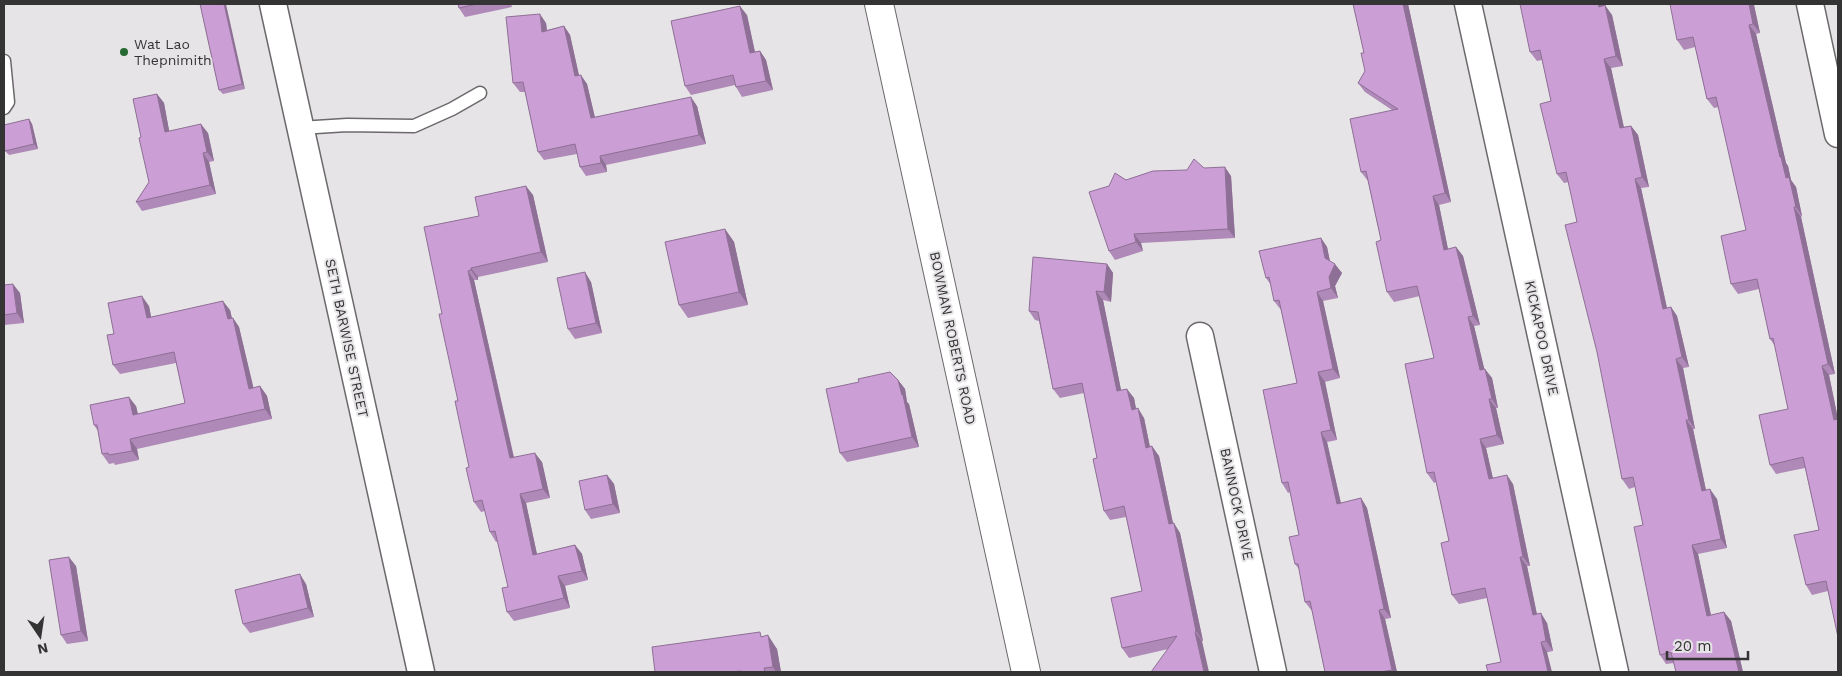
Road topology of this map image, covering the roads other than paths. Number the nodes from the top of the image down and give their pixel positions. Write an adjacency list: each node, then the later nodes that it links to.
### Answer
1 (273, 4): 8 (street, SETH BARWISE STREET)
2 (879, 4): 12 (street, BOWMAN ROBERTS ROAD)
3 (1468, 4): 14 (street, KICKAPOO DRIVE)
4 (1810, 4): 9 (street)
5 (4, 61): 7 (lane)
6 (480, 93): 8 (lane)
7 (4, 108)
8 (300, 128): 11 (street, SETH BARWISE STREET)
9 (1838, 134)
10 (1200, 336): 13 (street, BANNOCK DRIVE)
11 (421, 672)
12 (1026, 672)
13 (1273, 672)
14 (1615, 672)

